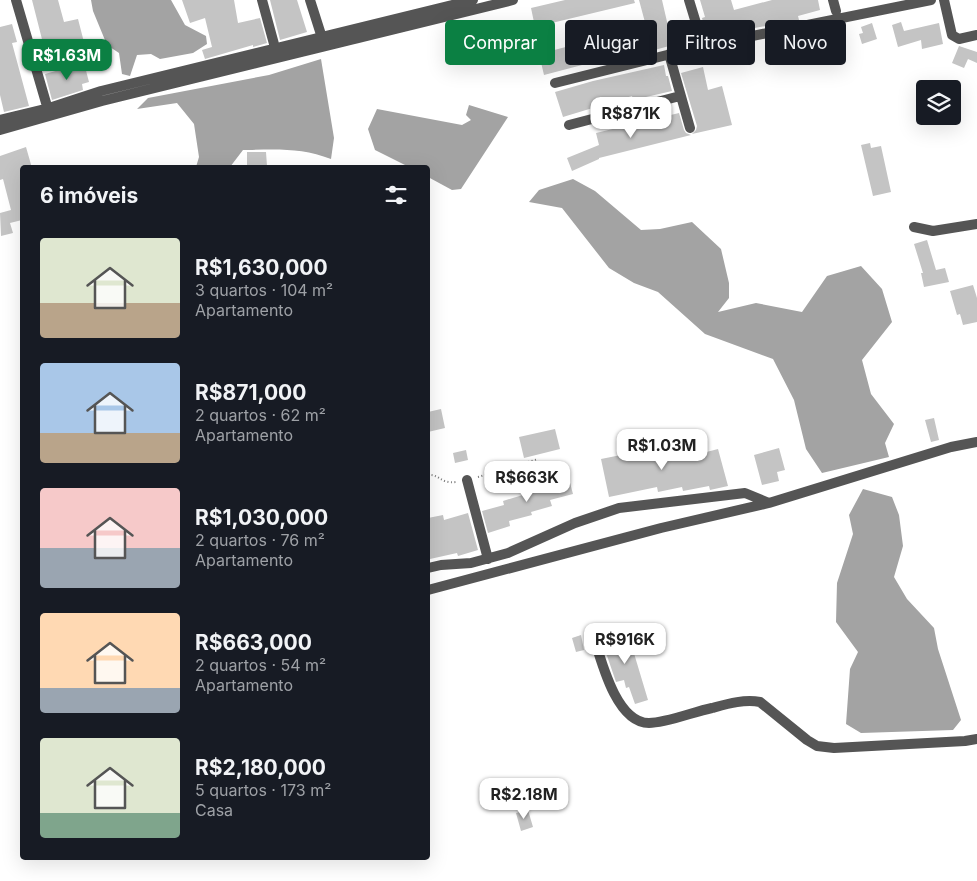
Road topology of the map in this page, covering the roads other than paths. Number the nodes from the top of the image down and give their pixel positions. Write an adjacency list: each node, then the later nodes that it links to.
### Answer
1 (16, 0): 20 (street)
2 (262, 0): 15 (street)
3 (310, 0): 14 (street)
4 (473, 0): 14 (street)
5 (513, 0): 14 (street)
6 (689, 0): 11 (street)
7 (833, 0): 10 (street)
8 (932, 0): 13 (street)
9 (944, 0): 12 (street)
10 (836, 11)
11 (695, 20)
12 (977, 35)
13 (755, 36)
14 (324, 42): 15 (street)
15 (276, 54): 20 (street)
16 (667, 55): 18 (street)
17 (672, 65): 19 (street)
18 (555, 83)
19 (680, 96): 22 (street); 23 (street)
20 (49, 112): 21 (street); 24 (street)
21 (0, 120)
22 (569, 125)
23 (690, 128)
24 (0, 130)
25 (977, 224): 26 (street)
26 (914, 227)
27 (977, 442): 29 (street)
28 (467, 480): 30 (street)
29 (769, 503): 30 (street); 32 (street)
30 (488, 558): 31 (street)
31 (430, 568)
32 (430, 589)
33 (592, 631): 34 (street)
34 (977, 739)

